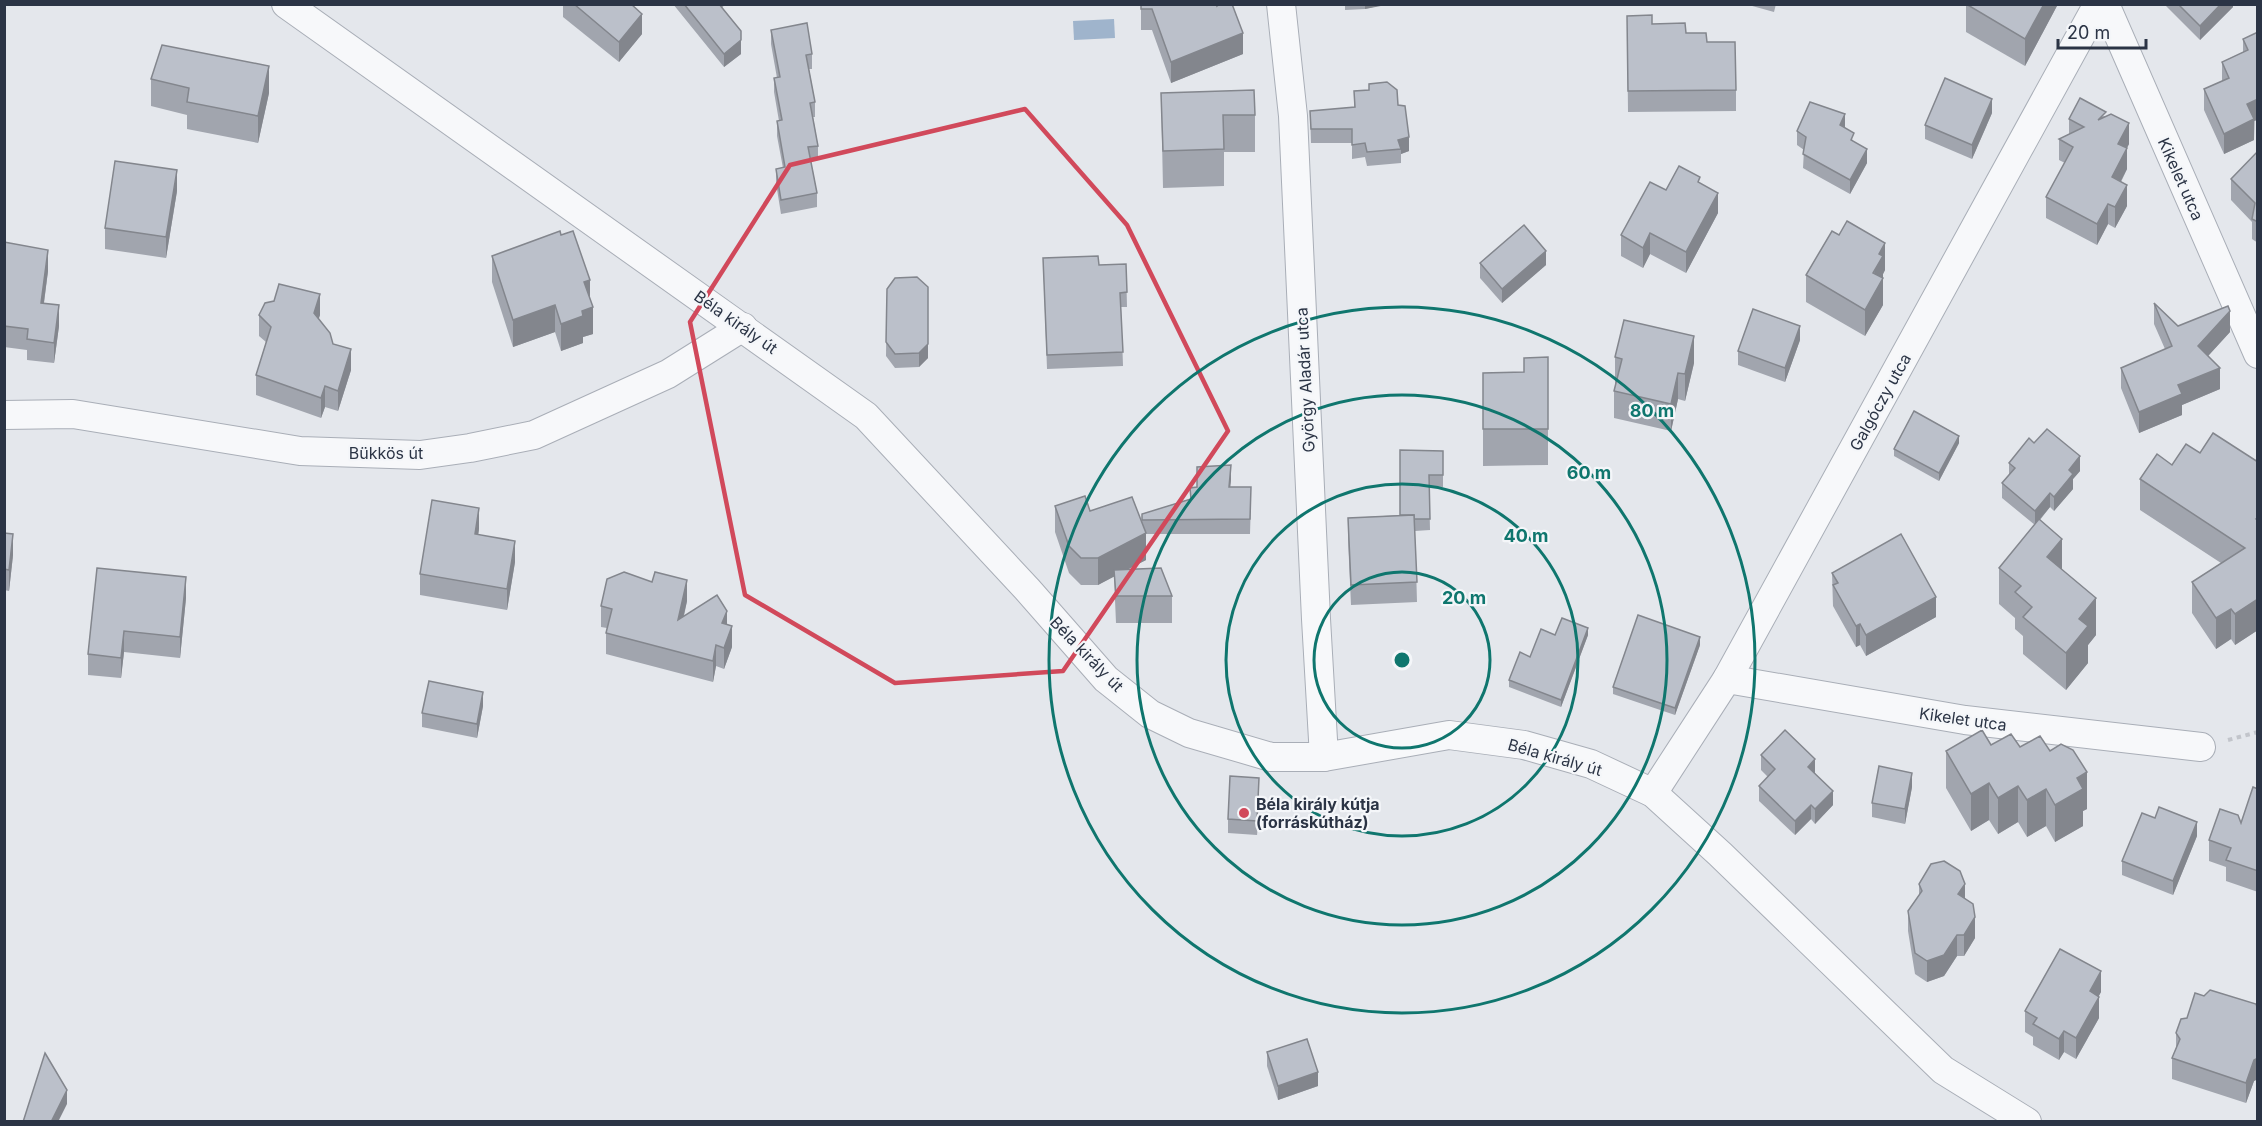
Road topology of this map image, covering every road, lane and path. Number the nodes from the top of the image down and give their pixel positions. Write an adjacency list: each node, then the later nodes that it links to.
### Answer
1 (286, 4): 5 (street, Béla király út)
2 (1281, 4): 10 (street, György Aladár utca)
3 (2098, 4): 8 (street, Galgóczy utca)
4 (2105, 4): 6 (street, Kikelet utca)
5 (743, 327): 7 (street, Bükkös út); 10 (street, Béla király út)
6 (2258, 354)
7 (4, 415)
8 (1727, 679): 9 (street, Kikelet utca); 11 (street, Galgóczy utca)
9 (2201, 747)
10 (1324, 757): 11 (street, Béla király út)
11 (1653, 793): 12 (street, Béla király út)
12 (2027, 1122)

